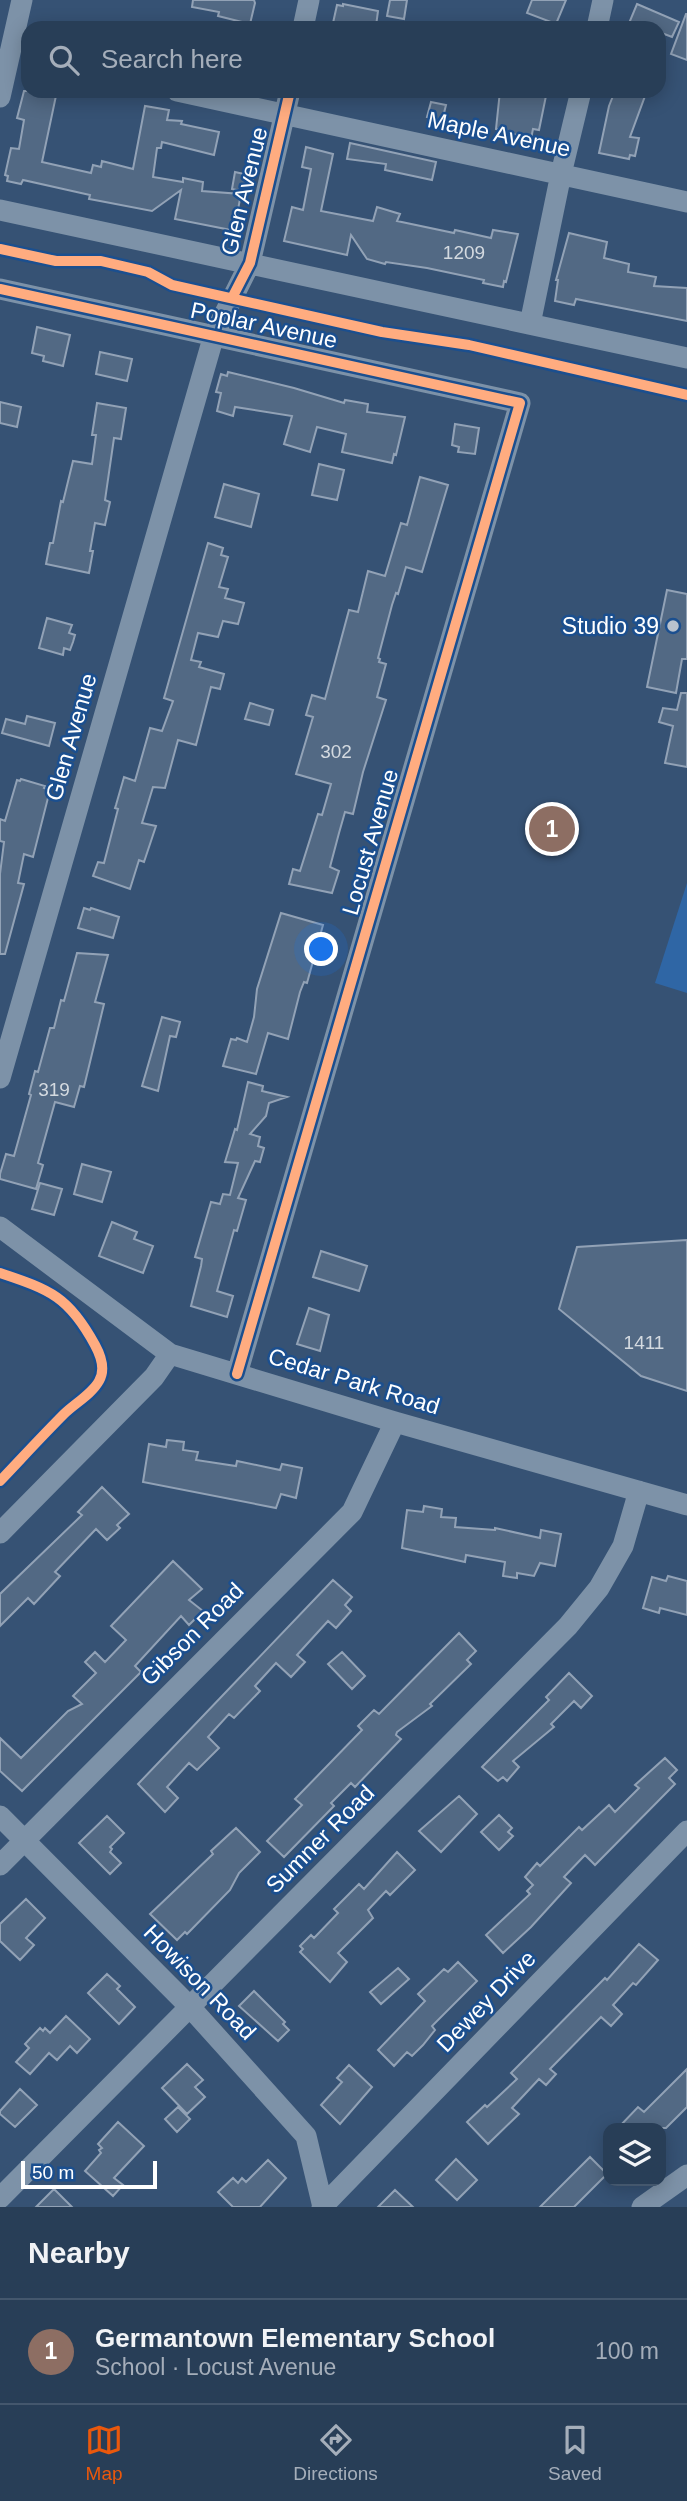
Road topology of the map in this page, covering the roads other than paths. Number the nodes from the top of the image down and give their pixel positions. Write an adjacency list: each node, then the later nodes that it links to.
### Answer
1 (22, 0): 6 (street)
2 (309, 0): 4 (street)
3 (603, 0): 5 (street)
4 (304, 21)
5 (598, 21)
6 (13, 55): 7 (street)
7 (0, 97)
8 (210, 98): 11 (street, Maple Avenue)
9 (288, 98): 11 (street, Glen Avenue)
10 (579, 98): 12 (street)
11 (285, 114): 12 (street, Maple Avenue); 15 (street, Glen Avenue)
12 (561, 174): 13 (street, Maple Avenue); 17 (street)
13 (687, 202)
14 (0, 209): 15 (street)
15 (250, 264): 17 (street); 18 (street, Glen Avenue)
16 (0, 289): 18 (street, Poplar Avenue)
17 (530, 324): 19 (street)
18 (214, 335): 20 (street, Poplar Avenue); 21 (street, Glen Avenue)
19 (687, 358)
20 (520, 403): 24 (street, Locust Avenue)
21 (0, 1077)
22 (0, 1227): 23 (street, Cedar Park Road)
23 (170, 1354): 24 (street, Cedar Park Road); 28 (street)
24 (237, 1374): 25 (street, Cedar Park Road)
25 (395, 1422): 26 (street, Cedar Park Road); 31 (street, Gibson Road)
26 (639, 1491): 27 (street, Cedar Park Road); 33 (street, Sumner Road)
27 (687, 1505)
28 (0, 1533)
29 (0, 1816): 31 (street, Howison Road)
30 (687, 1831): 36 (street, Dewey Drive)
31 (24, 1840): 32 (street, Gibson Road); 33 (street, Howison Road)
32 (0, 1865)
33 (190, 2007): 35 (street, Sumner Road); 36 (street, Howison Road)
34 (687, 2175): 37 (street)
35 (0, 2198)
36 (323, 2207)
37 (642, 2207)

